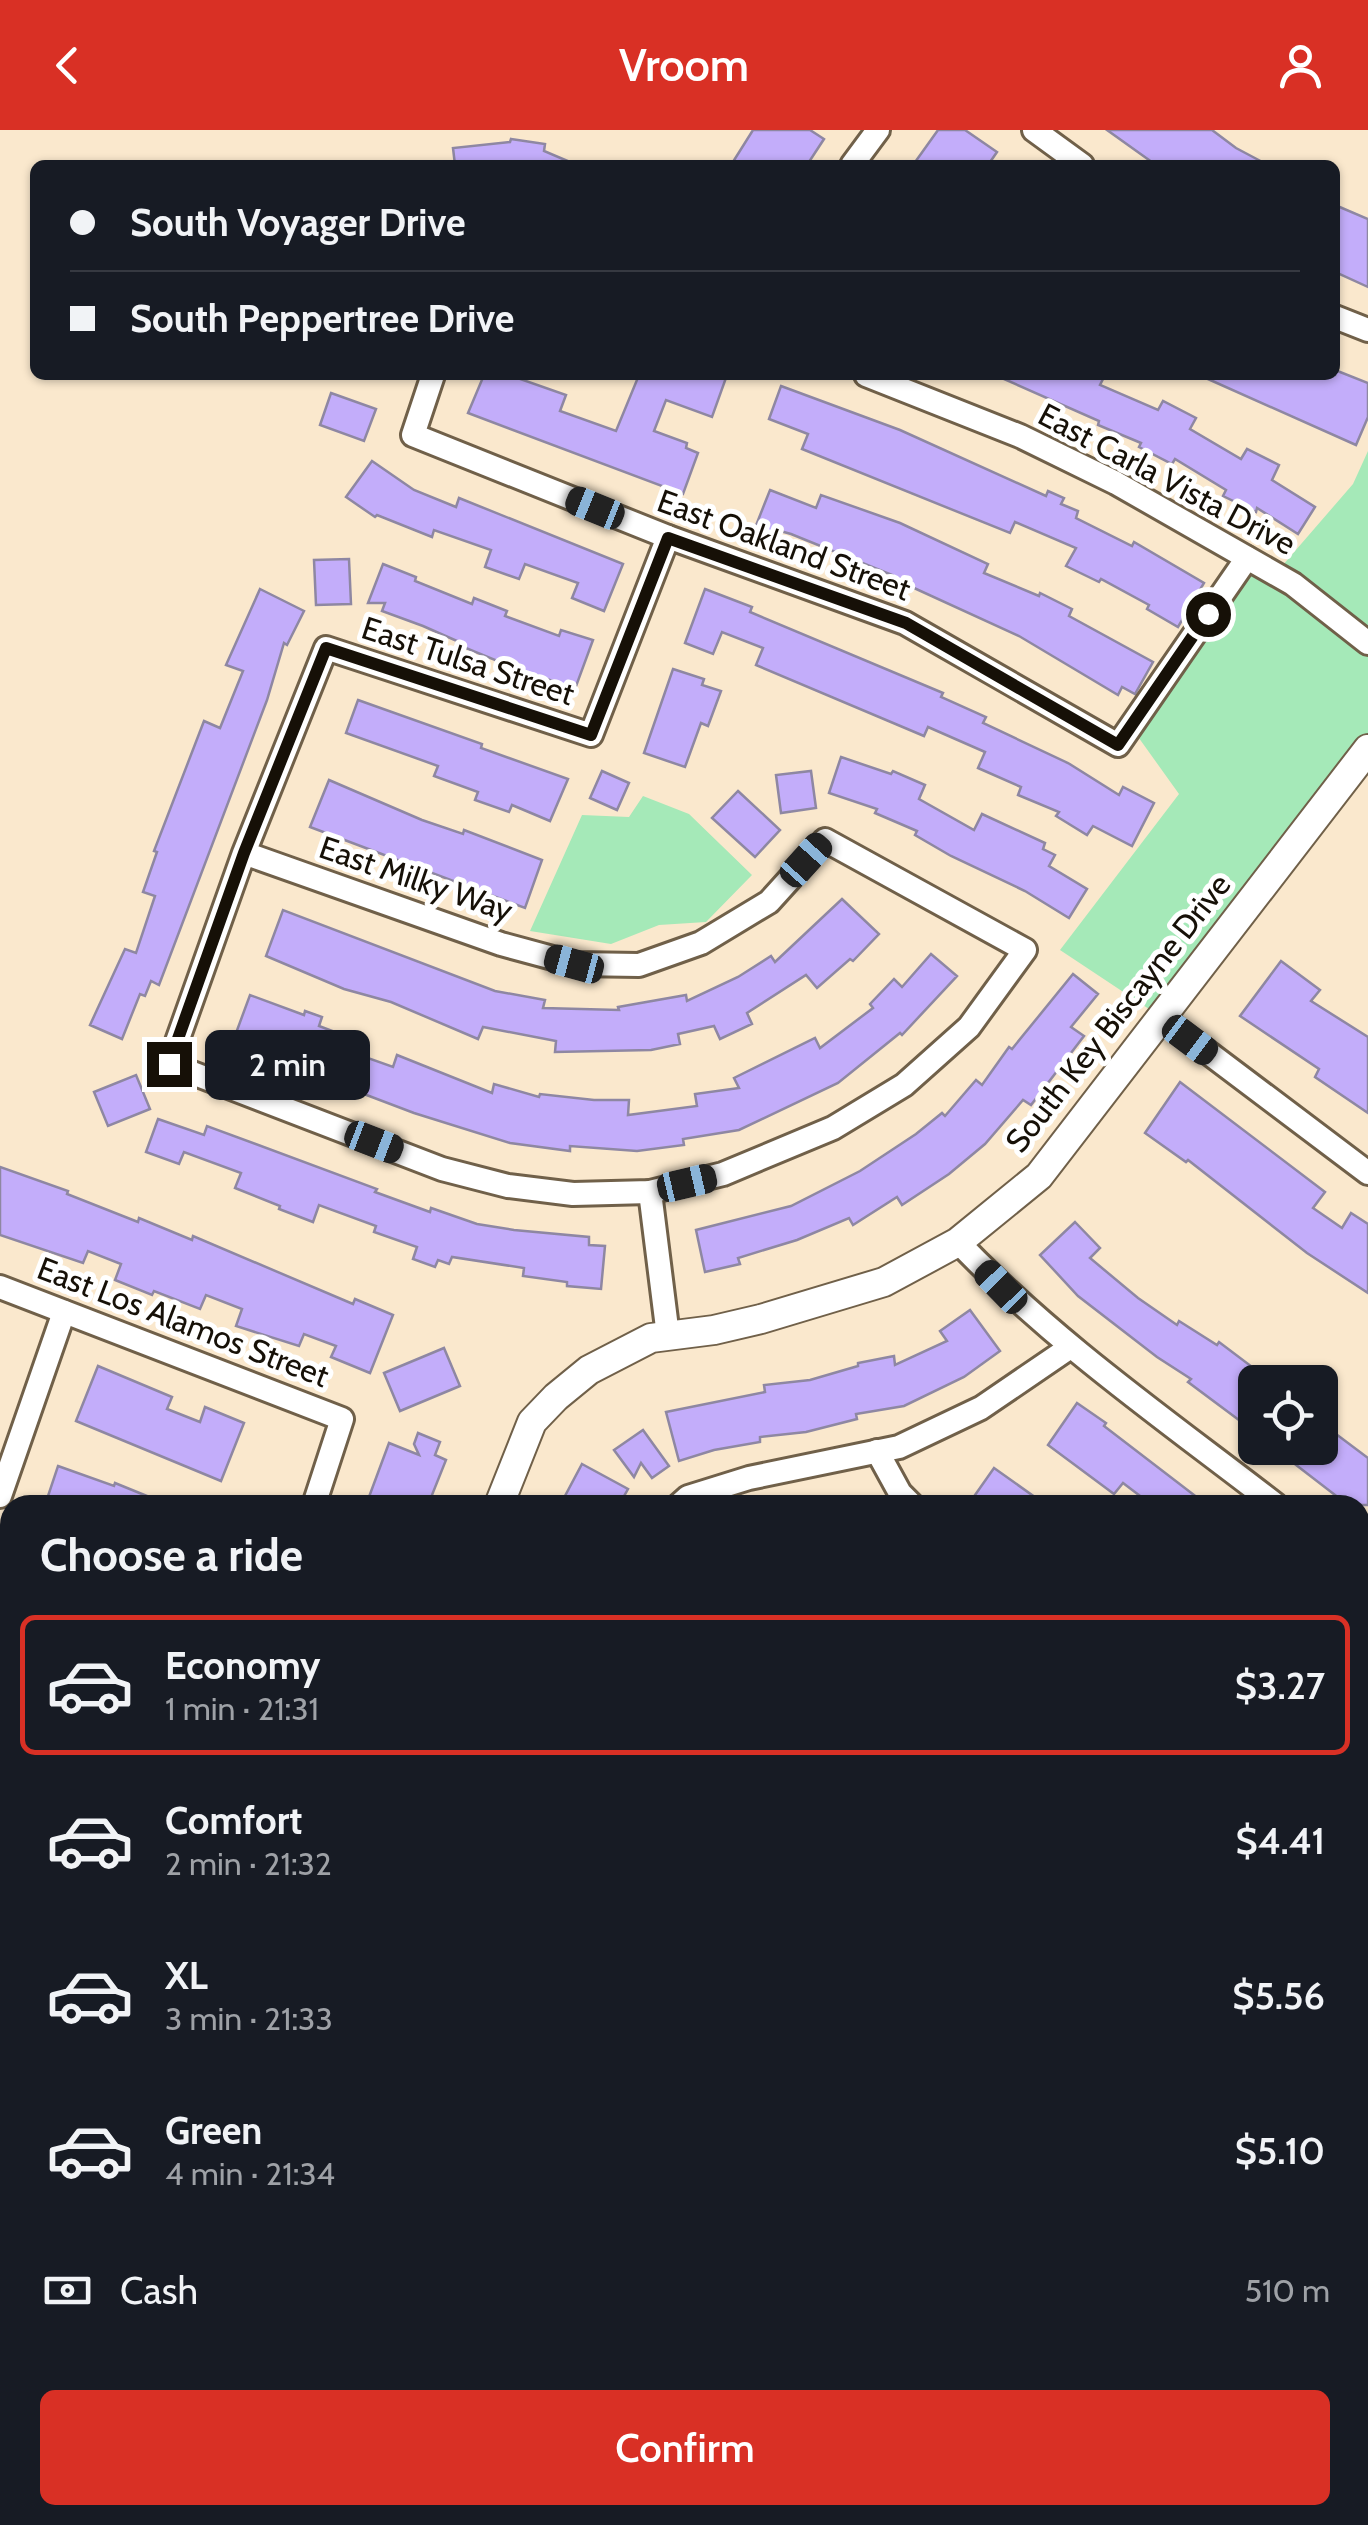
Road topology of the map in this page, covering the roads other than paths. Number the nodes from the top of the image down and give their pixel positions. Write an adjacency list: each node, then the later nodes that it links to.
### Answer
1 (878, 130): 3 (street)
2 (1034, 130): 4 (street)
3 (856, 160)
4 (1075, 160)
5 (1340, 319): 6 (street)
6 (1368, 330)
7 (431, 380): 9 (street, East Oakland Street)
8 (879, 380): 10 (street, East Carla Vista Drive)
9 (668, 538): 10 (street, East Oakland Street); 13 (street, East Tulsa Street)
10 (1246, 558): 11 (street, East Carla Vista Drive)
11 (1368, 643)
12 (1368, 749): 14 (street, South Key Biscayne Drive)
13 (244, 853): 16 (street); 16 (street, East Milky Way)
14 (1161, 1018): 15 (street); 17 (street, South Key Biscayne Drive)
15 (1368, 1173)
16 (650, 1192): 20 (street)
17 (958, 1242): 20 (street, South Key Biscayne Drive); 21 (street)
18 (0, 1287): 19 (street, East Los Alamos Street)
19 (64, 1312): 23 (street); 24 (street, East Los Alamos Street)
20 (668, 1336): 25 (street, South Key Biscayne Drive)
21 (1069, 1348): 22 (street); 28 (street)
22 (877, 1451): 26 (street); 27 (street)
23 (0, 1495)
24 (317, 1495)
25 (503, 1495)
26 (694, 1495)
27 (902, 1495)
28 (1263, 1495)

